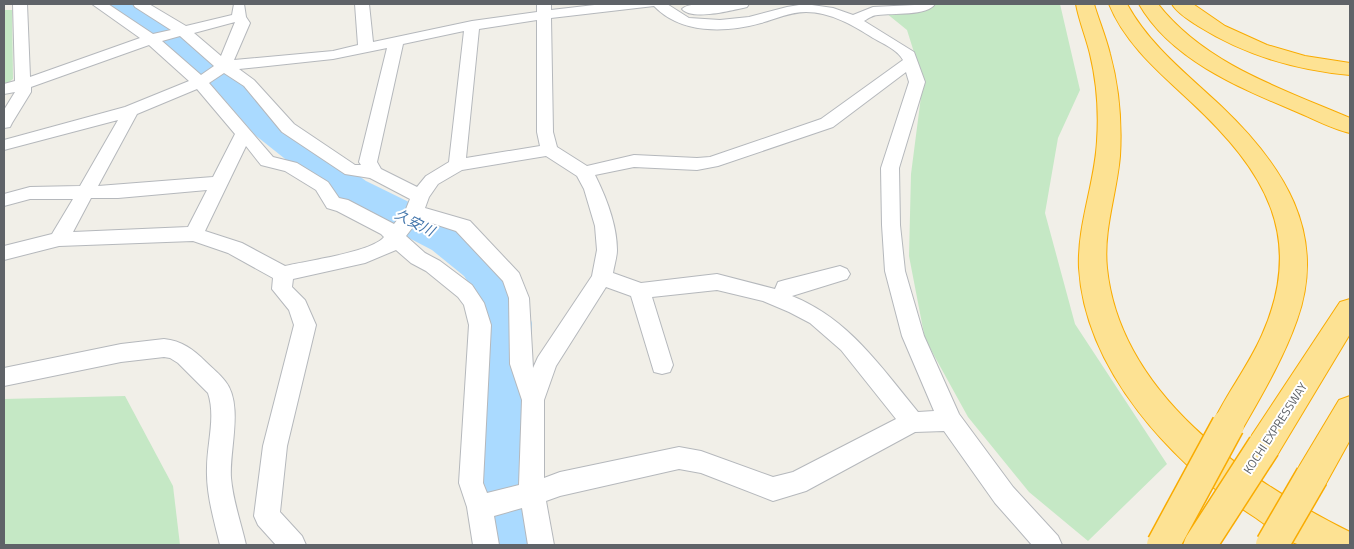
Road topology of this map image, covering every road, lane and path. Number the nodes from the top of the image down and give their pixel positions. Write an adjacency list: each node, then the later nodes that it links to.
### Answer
1 (20, 4): 26 (street)
2 (99, 4): 19 (street)
3 (140, 4): 18 (street)
4 (362, 4): 21 (street)
5 (648, 4): 14 (street)
6 (659, 4): 16 (street)
7 (676, 4): 8 (street)
8 (742, 4)
9 (928, 4): 16 (street)
10 (1084, 4): 67 (highway)
11 (1118, 4): 64 (highway, bridge)
12 (1148, 4): 30 (highway)
13 (1181, 4): 24 (highway)
14 (544, 9): 17 (street); 33 (street)
15 (239, 10): 18 (street); 23 (street)
16 (852, 21): 22 (street)
17 (472, 25): 20 (street); 34 (street)
18 (182, 30): 19 (street); 23 (street)
19 (151, 39): 25 (street); 26 (street)
20 (396, 41): 21 (street); 36 (street)
21 (366, 48): 23 (street)
22 (911, 61): 35 (street); 55 (street)
23 (224, 66): 25 (street); 36 (street)
24 (1350, 69)
25 (200, 82): 28 (street); 31 (street)
26 (22, 85): 27 (street); 29 (street)
27 (4, 89)
28 (131, 111): 32 (street); 38 (street)
29 (4, 123)
30 (1350, 126)
31 (244, 133): 37 (street); 42 (street)
32 (4, 145)
33 (549, 150): 34 (street); 35 (street)
34 (457, 165): 40 (street)
35 (584, 172): 47 (street)
36 (374, 173): 40 (street)
37 (218, 183): 38 (street); 41 (street)
38 (84, 193): 39 (street); 43 (street)
39 (4, 200)
40 (417, 203): 42 (street); 53 (street)
41 (194, 234): 43 (street); 45 (street)
42 (397, 234): 45 (street); 58 (street)
43 (59, 239): 44 (street)
44 (4, 252)
45 (283, 274): 60 (street)
46 (840, 274): 49 (street)
47 (602, 277): 48 (street); 53 (street)
48 (640, 291): 49 (street); 51 (street)
49 (780, 299): 56 (street)
50 (1350, 310): 65 (highway, KOCHI EXPRESSWAY, bridge)
51 (662, 365)
52 (4, 377): 59 (street)
53 (533, 400): 57 (street)
54 (1350, 410): 66 (highway, bridge)
55 (950, 421): 56 (street); 63 (street)
56 (912, 422): 57 (street)
57 (532, 494): 58 (street); 62 (street)
58 (480, 507): 61 (street)
59 (233, 545)
60 (293, 545)
61 (486, 545)
62 (541, 545)
63 (1049, 545)
64 (1163, 545)
65 (1200, 545)
66 (1272, 545)
67 (1337, 545)

